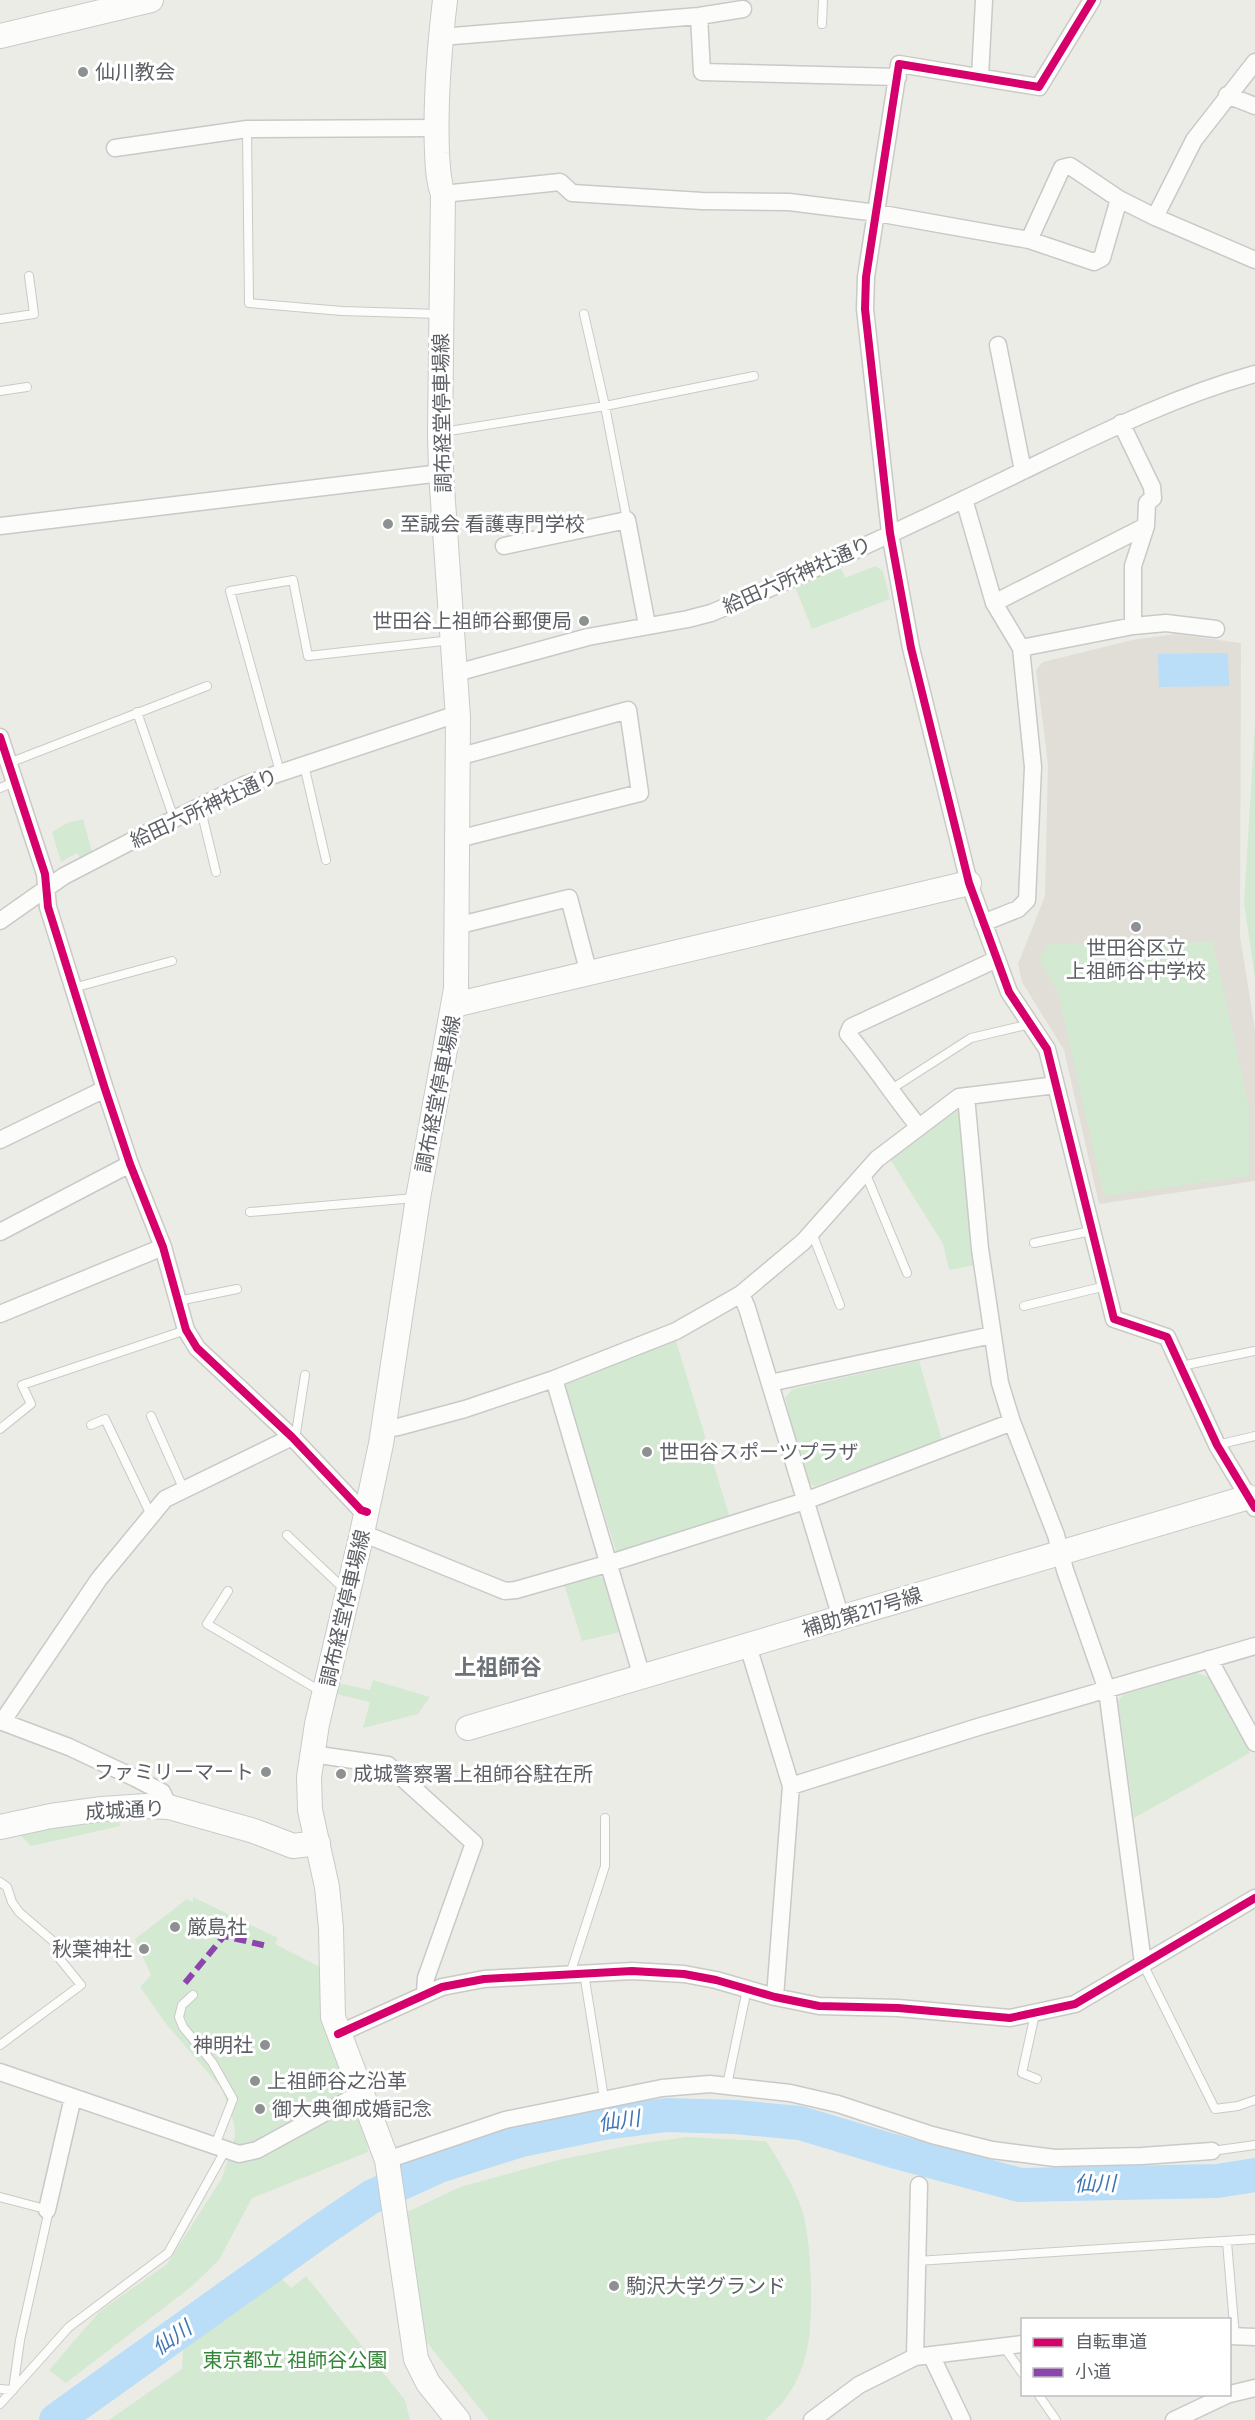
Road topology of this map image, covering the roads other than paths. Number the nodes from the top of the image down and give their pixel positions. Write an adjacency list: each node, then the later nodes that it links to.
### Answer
1 (151, 0): 9 (main road)
2 (445, 0): 10 (main road, 調布経堂停車場線)
3 (824, 0): 8 (lane)
4 (984, 0): 13 (street)
5 (1092, 0): 13 (street)
6 (743, 9): 7 (street)
7 (699, 16): 10 (street); 12 (street)
8 (822, 24)
9 (0, 36)
10 (441, 37): 16 (main road, 調布経堂停車場線)
11 (1255, 62): 14 (street)
12 (898, 77): 13 (street); 21 (street)
13 (980, 77)
14 (1227, 95): 15 (street); 22 (street)
15 (1255, 106)
16 (436, 128): 17 (street); 19 (main road, 調布経堂停車場線)
17 (247, 129): 18 (street); 26 (lane)
18 (115, 148)
19 (443, 194): 21 (street); 26 (main road, 調布経堂停車場線)
20 (1119, 199): 22 (street); 23 (street); 23 (street)
21 (878, 213): 23 (street); 43 (street)
22 (1155, 217): 24 (street)
23 (1029, 240)
24 (1255, 260)
25 (29, 276): 28 (lane)
26 (441, 314): 36 (main road, 調布経堂停車場線)
27 (584, 314): 34 (lane)
28 (0, 319)
29 (998, 345): 37 (street)
30 (1255, 374): 35 (street, 給田六所神社通り)
31 (754, 376): 34 (lane)
32 (27, 387): 33 (lane)
33 (0, 391)
34 (605, 406): 36 (lane); 40 (lane)
35 (1121, 423): 37 (street, 給田六所神社通り); 42 (street)
36 (440, 433): 38 (main road, 調布経堂停車場線)
37 (1023, 471): 39 (street, 給田六所神社通り)
38 (441, 473): 41 (street); 49 (main road, 調布経堂停車場線)
39 (964, 499): 43 (street, 給田六所神社通り); 45 (street)
40 (627, 520): 44 (street); 46 (street)
41 (0, 526)
42 (1146, 526): 45 (street); 47 (street)
43 (890, 533): 46 (street, 給田六所神社通り); 66 (street)
44 (504, 546)
45 (994, 603): 50 (street)
46 (647, 625): 51 (street, 給田六所神社通り)
47 (1133, 626): 48 (street); 50 (street)
48 (1216, 629)
49 (452, 640): 51 (main road, 調布経堂停車場線); 59 (lane)
50 (1021, 648): 69 (street)
51 (456, 674): 54 (main road, 調布経堂停車場線)
52 (207, 686): 53 (lane)
53 (137, 712): 57 (lane); 62 (lane)
54 (458, 717): 56 (main road, 調布経堂停車場線); 58 (street, 給田六所神社通り)
55 (0, 737): 57 (street)
56 (458, 757): 63 (main road, 調布経堂停車場線); 63 (street)
57 (9, 763): 60 (street)
58 (304, 764): 59 (street, 給田六所神社通り); 64 (lane)
59 (280, 772): 61 (street, 給田六所神社通り)
60 (8, 785): 67 (street)
61 (200, 806): 62 (street, 給田六所神社通り); 65 (lane)
62 (174, 819): 67 (street, 給田六所神社通り)
63 (458, 839): 70 (main road, 調布経堂停車場線)
64 (326, 860)
65 (216, 872)
66 (969, 883): 69 (street); 73 (main road)
67 (46, 888): 68 (street, 給田六所神社通り); 74 (street)
68 (0, 921)
69 (983, 923): 71 (street)
70 (456, 926): 73 (street); 75 (main road, 調布経堂停車場線)
71 (997, 959): 76 (street); 79 (street)
72 (172, 961): 74 (lane)
73 (589, 974): 75 (main road)
74 (73, 988): 78 (street)
75 (454, 1005): 85 (main road, 調布経堂停車場線)
76 (1031, 1024): 77 (street); 79 (lane)
77 (1056, 1085): 80 (street); 87 (street)
78 (105, 1089): 82 (street); 83 (street)
79 (890, 1090): 81 (street)
80 (966, 1096): 81 (street); 101 (street)
81 (918, 1126): 84 (street)
82 (0, 1140)
83 (130, 1164): 88 (street); 91 (street)
84 (865, 1172): 89 (street); 92 (lane)
85 (418, 1198): 86 (lane); 111 (main road, 調布経堂停車場線)
86 (250, 1212)
87 (1091, 1231): 90 (lane); 93 (street)
88 (0, 1232)
89 (811, 1232): 95 (street); 97 (lane)
90 (1034, 1243)
91 (163, 1247): 96 (street); 99 (street)
92 (908, 1273)
93 (1106, 1286): 98 (lane); 103 (street)
94 (237, 1288): 96 (lane)
95 (741, 1294): 105 (street); 106 (street)
96 (178, 1301): 100 (street)
97 (840, 1305)
98 (1024, 1306)
99 (0, 1314)
100 (186, 1330): 110 (lane); 113 (street)
101 (992, 1335): 106 (street); 108 (street)
102 (1255, 1351): 103 (lane)
103 (1181, 1366): 114 (street)
104 (304, 1375): 113 (lane)
105 (554, 1379): 111 (street); 122 (street)
106 (770, 1383): 116 (street)
107 (151, 1416): 115 (lane)
108 (1012, 1422): 116 (street); 121 (street)
109 (91, 1425): 118 (lane)
110 (0, 1429)
111 (384, 1429): 119 (main road, 調布経堂停車場線)
112 (1255, 1436): 114 (lane)
113 (292, 1437): 115 (street); 119 (street)
114 (1217, 1445): 117 (street)
115 (184, 1490): 118 (street)
116 (805, 1500): 122 (street); 125 (street)
117 (1253, 1500): 121 (main road, 補助第217号線)
118 (152, 1515): 132 (street)
119 (364, 1523): 122 (street); 123 (main road, 調布経堂停車場線)
120 (287, 1535): 123 (lane)
121 (1060, 1552): 125 (main road, 補助第217号線); 130 (street)
122 (609, 1563): 129 (street)
123 (349, 1587): 131 (main road, 調布経堂停車場線)
124 (228, 1591): 131 (lane)
125 (841, 1618): 126 (main road, 補助第217号線)
126 (748, 1646): 129 (main road, 補助第217号線); 136 (street)
127 (1255, 1646): 128 (street)
128 (1209, 1659): 130 (street); 134 (street)
129 (642, 1677): 133 (main road, 補助第217号線)
130 (1107, 1690): 136 (street); 143 (street)
131 (325, 1694): 135 (main road, 調布経堂停車場線)
132 (1, 1722): 137 (street)
133 (468, 1728)
134 (1255, 1743)
135 (312, 1754): 140 (main road, 調布経堂停車場線); 146 (street)
136 (791, 1786): 148 (street)
137 (169, 1807): 139 (main road, 成城通り); 140 (main road, 成城通り)
138 (605, 1818): 144 (lane)
139 (0, 1827)
140 (318, 1844): 150 (main road, 調布経堂停車場線)
141 (0, 1882): 151 (lane)
142 (1255, 1898): 143 (street)
143 (1143, 1963): 149 (street); 158 (lane)
144 (577, 1973): 145 (street); 146 (street); 157 (lane)
145 (747, 1989): 148 (street); 154 (lane)
146 (424, 1993): 150 (street)
147 (193, 1995): 160 (lane)
148 (775, 1997): 149 (street)
149 (1035, 2014): 153 (lane)
150 (338, 2034): 155 (main road, 調布経堂停車場線)
151 (0, 2045)
152 (0, 2072): 156 (street)
153 (1037, 2079)
154 (727, 2085): 157 (street); 161 (street)
155 (361, 2093): 160 (street); 162 (main road, 調布経堂停車場線)
156 (73, 2097): 160 (street); 165 (street)
157 (604, 2098): 162 (street)
158 (1255, 2100)
159 (1255, 2145): 161 (lane)
160 (221, 2147): 177 (lane)
161 (1212, 2151)
162 (388, 2164): 182 (main road, 調布経堂停車場線)
163 (919, 2185): 168 (street)
164 (0, 2197): 165 (lane)
165 (47, 2210): 177 (lane)
166 (1255, 2239): 167 (lane)
167 (1227, 2242): 168 (lane); 169 (lane)
168 (916, 2261): 173 (street)
169 (1232, 2336): 170 (street)
170 (1255, 2337)
171 (1021, 2344): 172 (street)
172 (1004, 2347): 173 (street); 174 (lane)
173 (923, 2356): 183 (street); 184 (street)
174 (1021, 2370)
175 (1255, 2388): 178 (street)
176 (0, 2389): 177 (lane)
177 (13, 2390): 181 (lane)
178 (1231, 2394)
179 (1039, 2396): 185 (lane)
180 (1225, 2396): 186 (street)
181 (0, 2404)
182 (458, 2420)
183 (812, 2420)
184 (962, 2420)
185 (1056, 2420)
186 (1174, 2420)

